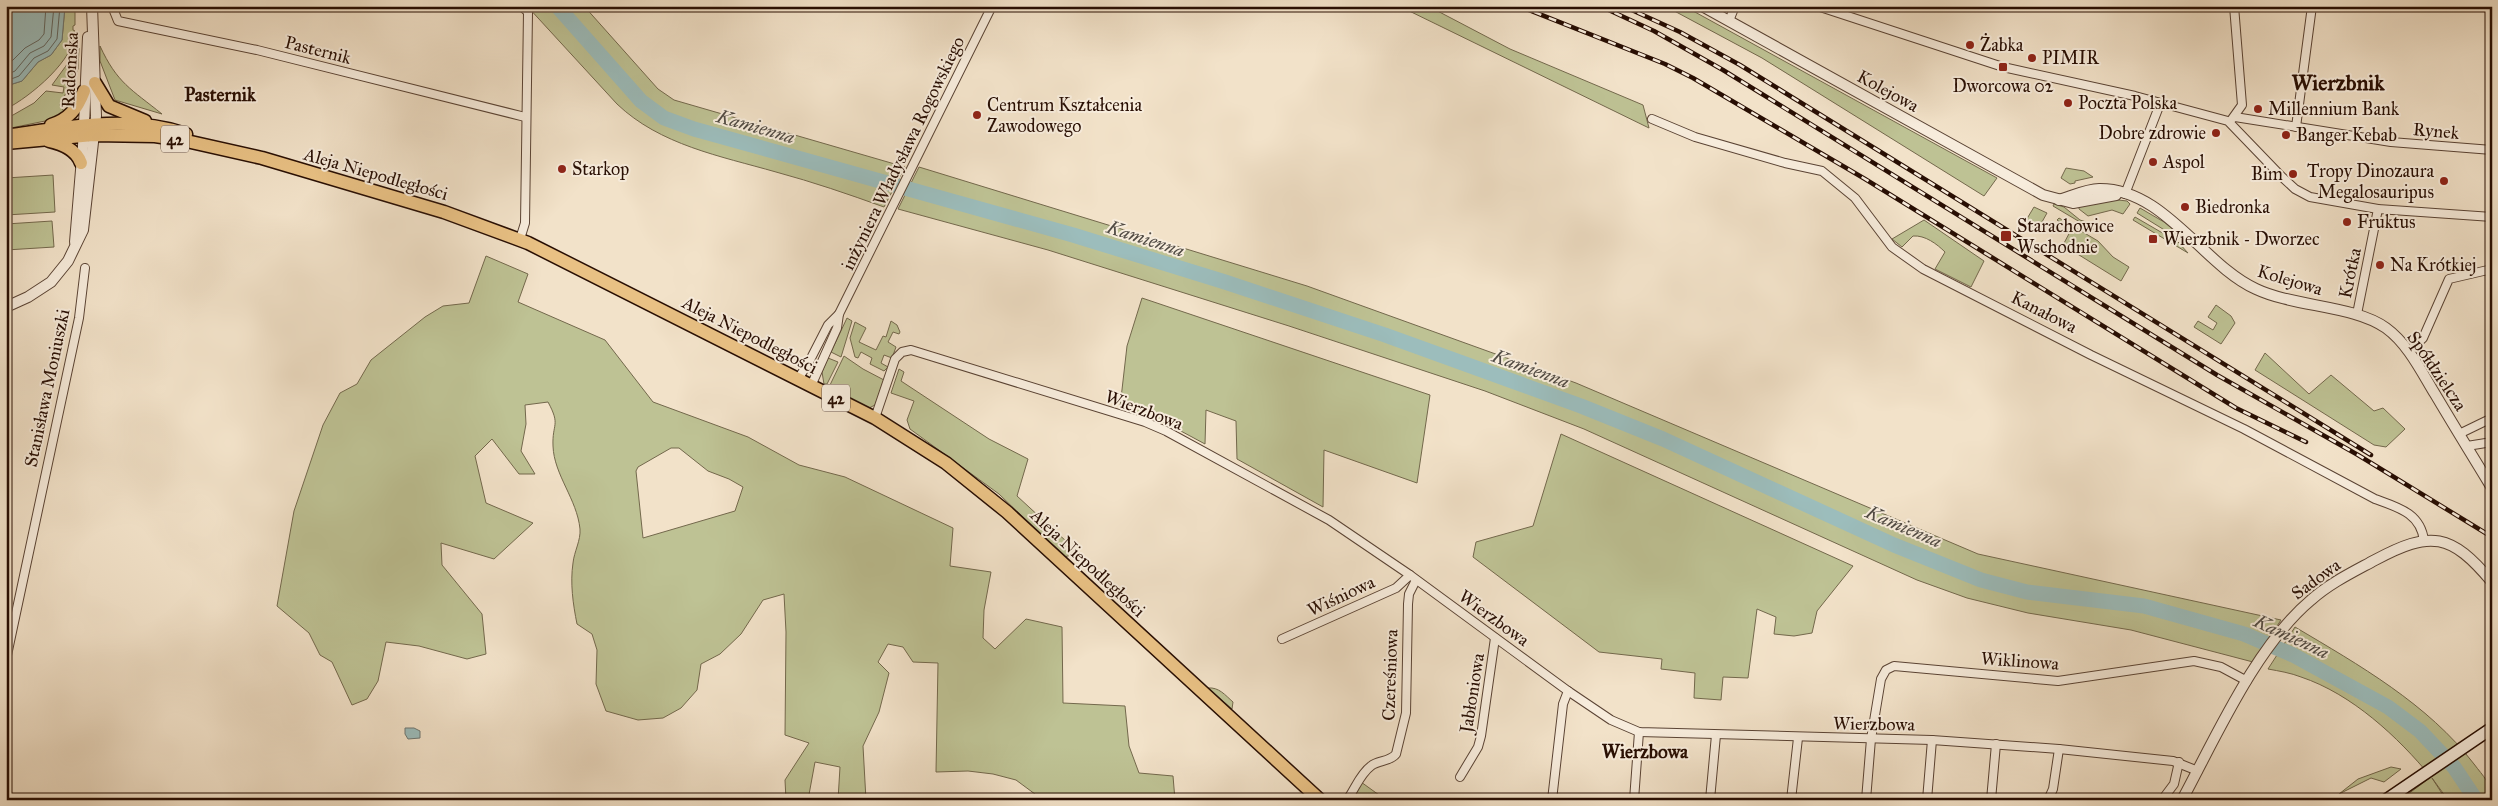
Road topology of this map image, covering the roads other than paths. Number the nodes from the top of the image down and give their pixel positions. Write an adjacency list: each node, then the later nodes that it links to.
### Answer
1 (91, 6): 12 (street, Radomska); 13 (street, Radomska)
2 (112, 6): 15 (street, Pasternik)
3 (992, 6): 36 (street, inżyniera Władysława Rogowskiego)
4 (1702, 6): 11 (street, Kolejowa)
5 (1735, 6): 11 (street)
6 (1817, 6): 10 (street, Rynek)
7 (2234, 6): 17 (street)
8 (2312, 6): 19 (street)
9 (525, 9): 15 (street)
10 (1841, 10): 14 (street, Rynek)
11 (1729, 22): 28 (street, Kolejowa)
12 (95, 84): 18 (main road); 20 (street, Radomska)
13 (84, 91): 20 (street, Radomska); 21 (main road)
14 (2160, 104): 17 (street, Rynek); 28 (street)
15 (525, 117): 31 (street)
16 (1652, 119): 47 (street, Kanałowa)
17 (2232, 119): 19 (street, Rynek); 29 (street)
18 (157, 125): 20 (main road, Aleja Niepodległości / 42); 26 (main road, Aleja Niepodległości / 42)
19 (2296, 127): 25 (street, Rynek)
20 (89, 130): 21 (main road, 42); 23 (main road, 42); 26 (main road, Aleja Niepodległości / 42); 27 (street, Stanisława Moniuszki); 32 (street, Stanisława Moniuszki)
21 (22, 133): 22 (main road, 42)
22 (6, 135)
23 (44, 140): 24 (main road, 42); 27 (main road)
24 (6, 143)
25 (2492, 150)
26 (255, 157): 31 (main road, Aleja Niepodległości / 42)
27 (81, 163): 32 (street, Stanisława Moniuszki)
28 (2125, 194): 37 (street, Kolejowa)
29 (2378, 209): 30 (street); 37 (street, Krótka)
30 (2492, 217)
31 (520, 239): 39 (main road, Aleja Niepodległości / 42)
32 (75, 246): 35 (street, Stanisława Moniuszki)
33 (85, 268): 52 (street, Stanisława Moniuszki)
34 (2492, 269): 38 (street)
35 (6, 307)
36 (839, 314): 39 (street, inżyniera Władysława Rogowskiego); 40 (street, inżyniera Władysława Rogowskiego)
37 (2357, 314): 38 (street, Spółdzielcza)
38 (2409, 351): 43 (street, Spółdzielcza)
39 (798, 379): 40 (main road, Aleja Niepodległości / 42)
40 (812, 386): 41 (main road, Aleja Niepodległości / 42)
41 (875, 418): 48 (street, Wierzbowa); 66 (main road, Aleja Niepodległości / 42)
42 (2492, 418): 43 (street)
43 (2459, 434): 45 (street, Spółdzielcza)
44 (2492, 442): 45 (street)
45 (2467, 446): 46 (street, Spółdzielcza)
46 (2492, 488)
47 (2424, 541): 49 (street, Sadowa); 53 (street, Sadowa)
48 (1412, 581): 50 (street, Wierzbowa); 51 (street, Wiśniowa); 67 (street, Czereśniowa)
49 (2492, 582)
50 (1495, 638): 54 (street, Wierzbowa); 65 (street, Jabłoniowa)
51 (1282, 639)
52 (6, 660)
53 (2247, 681): 59 (street, Wiklinowa); 64 (street, Sadowa)
54 (1568, 691): 56 (street, Wierzbowa); 68 (street)
55 (2492, 728): 78 (main road)
56 (1639, 732): 57 (street, Wierzbowa); 69 (street)
57 (1716, 735): 58 (street, Wierzbowa); 70 (street)
58 (1798, 738): 59 (street, Wierzbowa); 71 (street)
59 (1871, 738): 60 (street, Wierzbowa); 72 (street, Wiklinowa)
60 (1932, 740): 61 (street, Wierzbowa); 73 (street)
61 (1996, 744): 62 (street, Wierzbowa); 74 (street)
62 (2059, 749): 63 (street, Wierzbowa); 75 (street)
63 (2179, 762): 64 (street); 76 (street)
64 (2198, 771): 77 (street, Sadowa)
65 (1460, 777)
66 (1320, 800)
67 (1347, 800)
68 (1552, 800)
69 (1634, 800)
70 (1710, 800)
71 (1790, 800)
72 (1866, 800)
73 (1927, 800)
74 (1991, 800)
75 (2048, 800)
76 (2162, 800)
77 (2182, 800)
78 (2386, 800)

